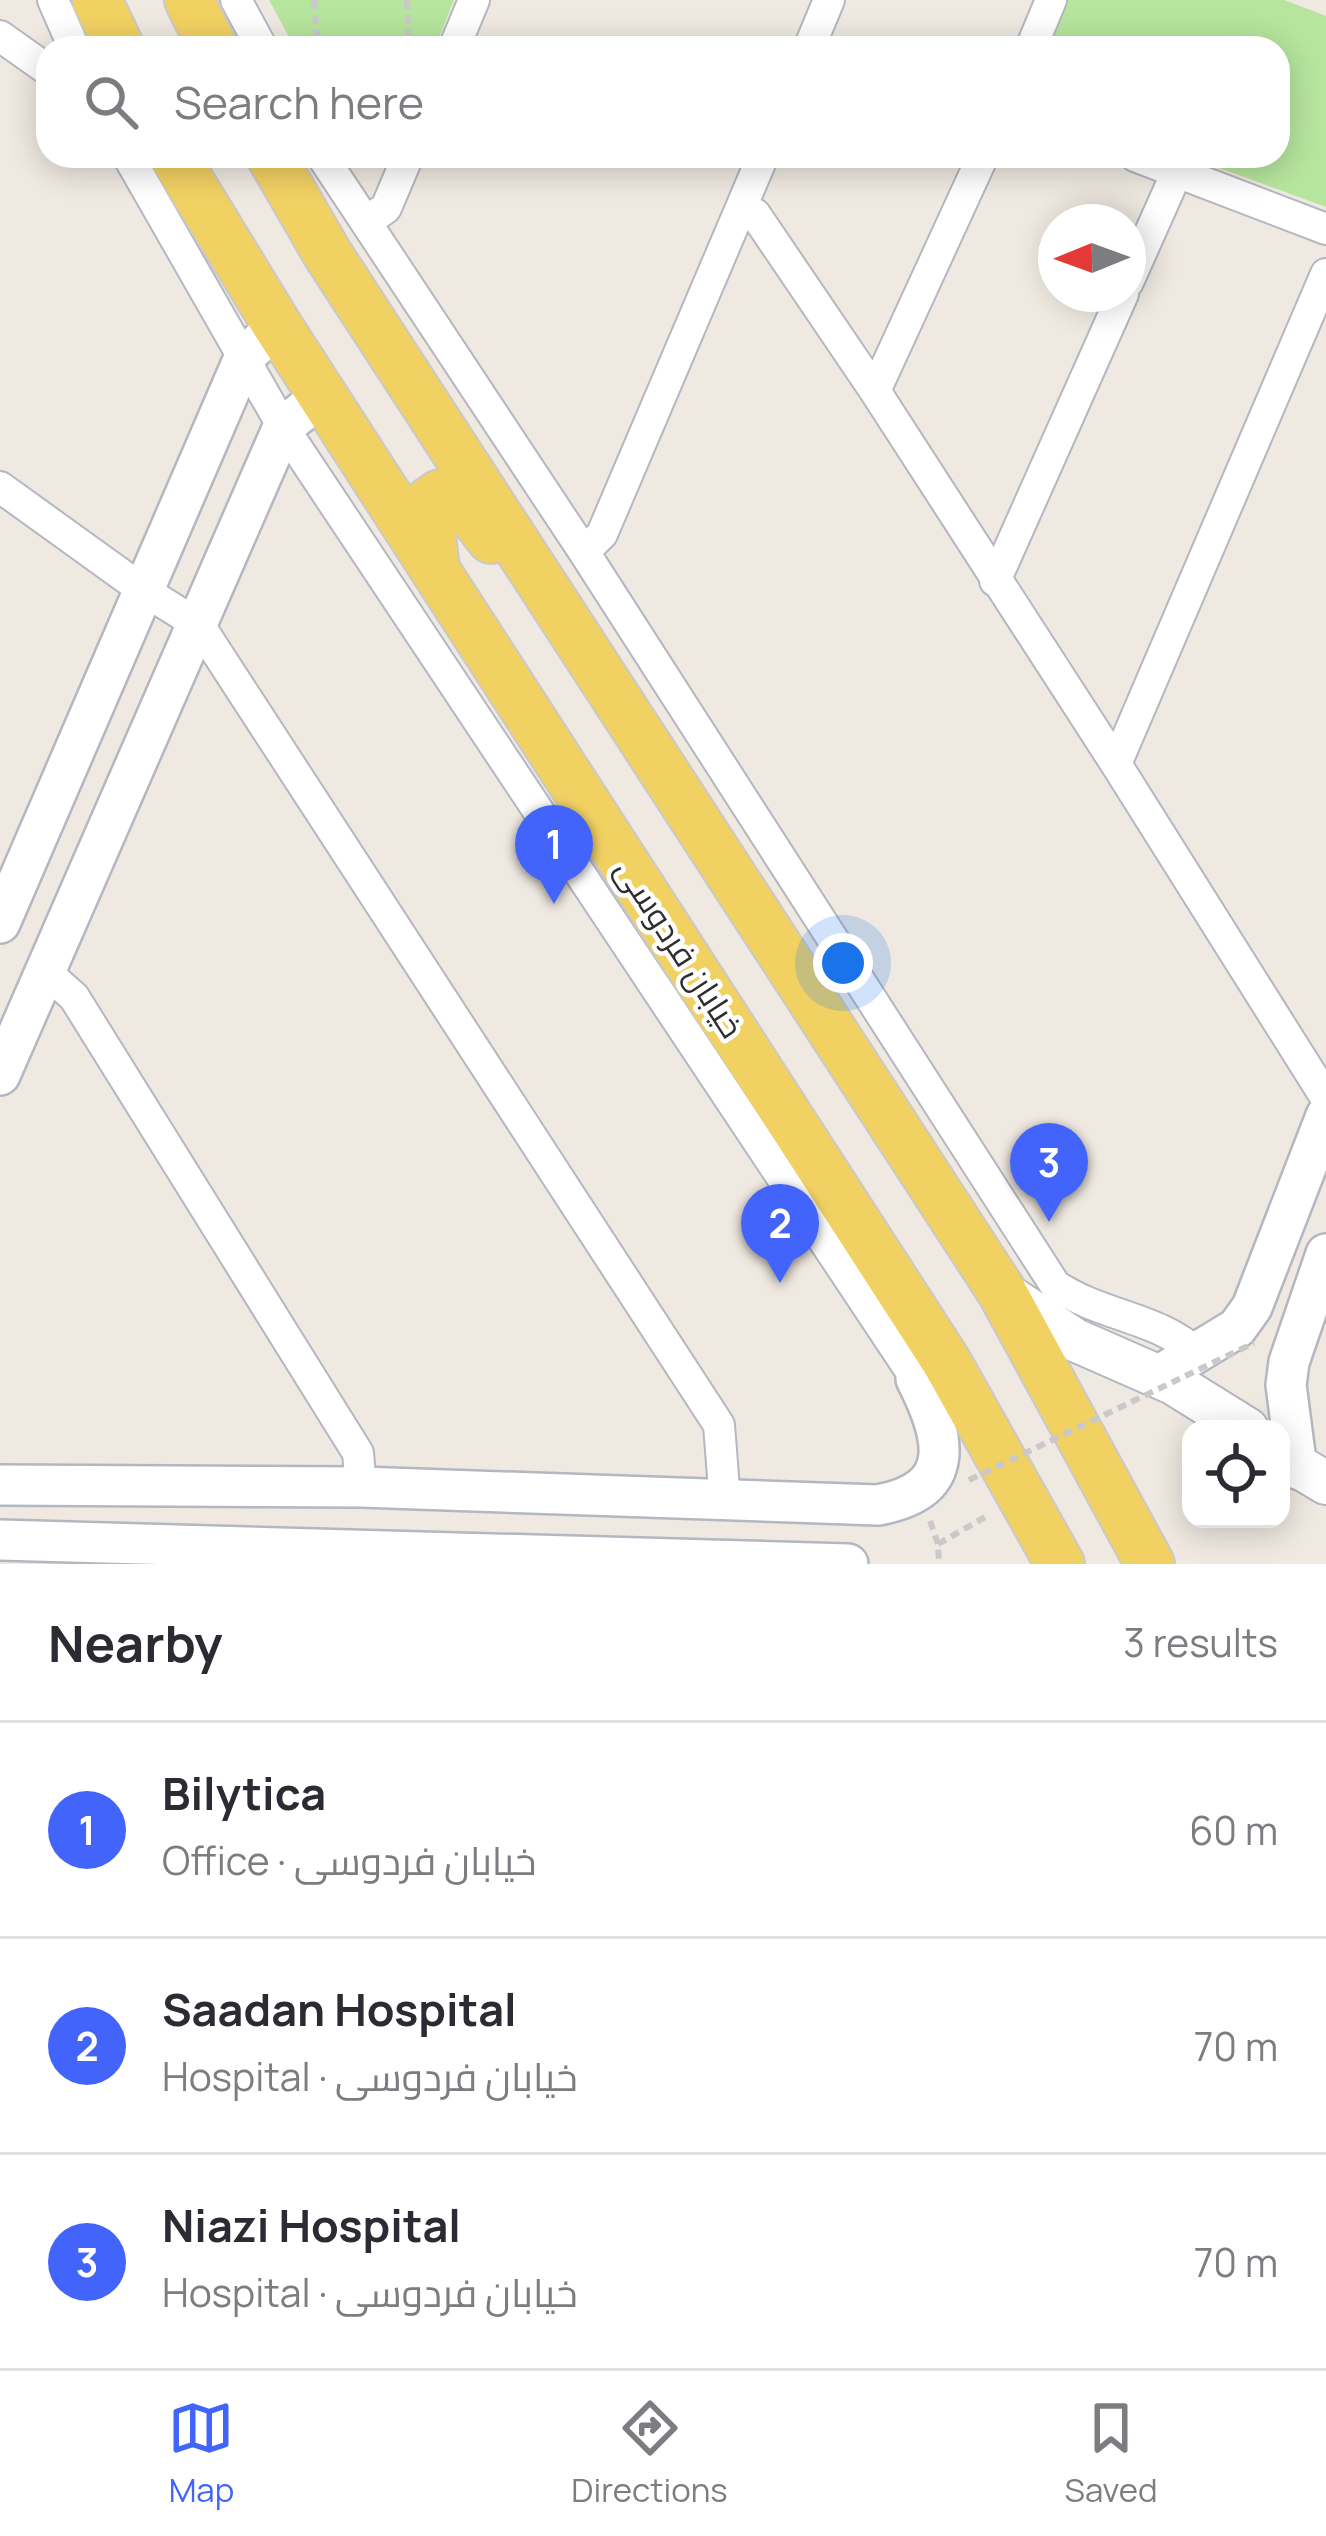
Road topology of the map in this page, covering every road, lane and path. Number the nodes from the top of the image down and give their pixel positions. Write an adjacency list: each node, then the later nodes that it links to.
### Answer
1 (52, 0): 11 (street)
2 (97, 0): 12 (main road)
3 (189, 0): 13 (main road)
4 (236, 0): 14 (street)
5 (314, 0): 15 (path)
6 (407, 0): 16 (path)
7 (474, 0): 17 (street)
8 (829, 0): 18 (street)
9 (1051, 0): 19 (street)
10 (0, 36): 20 (street)
11 (68, 36)
12 (114, 36)
13 (207, 36)
14 (256, 36)
15 (317, 36)
16 (408, 36)
17 (459, 36)
18 (813, 36)
19 (1036, 36)
20 (36, 62)
21 (137, 168): 36 (street)
22 (181, 168): 36 (main road, خیابان فردوسی)
23 (278, 168): 44 (main road)
24 (330, 168): 31 (street)
25 (403, 168): 31 (street)
26 (758, 168): 30 (street)
27 (977, 168): 37 (street)
28 (1166, 168): 29 (street)
29 (1177, 172): 32 (street); 33 (street)
30 (741, 208): 37 (street); 41 (street)
31 (367, 221): 41 (street)
32 (1326, 229)
33 (1146, 242)
34 (1326, 274): 47 (street)
35 (1115, 312): 43 (street)
36 (260, 342): 38 (main road, خیابان فردوسی); 39 (street); 45 (street)
37 (875, 391): 43 (street)
38 (323, 395): 39 (street); 42 (main road, خیابان فردوسی)
39 (283, 427): 46 (street); 57 (street)
40 (0, 487): 45 (street)
41 (584, 552): 56 (street)
42 (434, 565): 44 (main road); 57 (main road, خیابان فردوسی)
43 (995, 581): 47 (street)
44 (546, 584): 54 (main road)
45 (143, 590): 46 (street); 48 (street)
46 (199, 625): 49 (street); 64 (street)
47 (1116, 764): 51 (street)
48 (0, 923)
49 (46, 972): 50 (street); 62 (street)
50 (0, 1075)
51 (1326, 1098)
52 (1326, 1117): 56 (street)
53 (1326, 1254): 60 (street)
54 (1002, 1292): 58 (main road); 71 (main road)
55 (1254, 1343): 66 (path, bridge)
56 (1196, 1354): 58 (street)
57 (931, 1370): 63 (street); 70 (main road, خیابان فردوسی)
58 (1158, 1376): 59 (main road)
59 (1234, 1420)
60 (1301, 1469)
61 (0, 1485): 62 (street)
62 (361, 1487): 64 (street)
63 (918, 1490): 64 (street); 66 (path)
64 (725, 1502)
65 (0, 1540): 67 (street)
66 (938, 1544): 69 (path)
67 (118, 1553): 68 (street)
68 (848, 1564)
69 (939, 1564)
70 (1060, 1564)
71 (1150, 1564)

